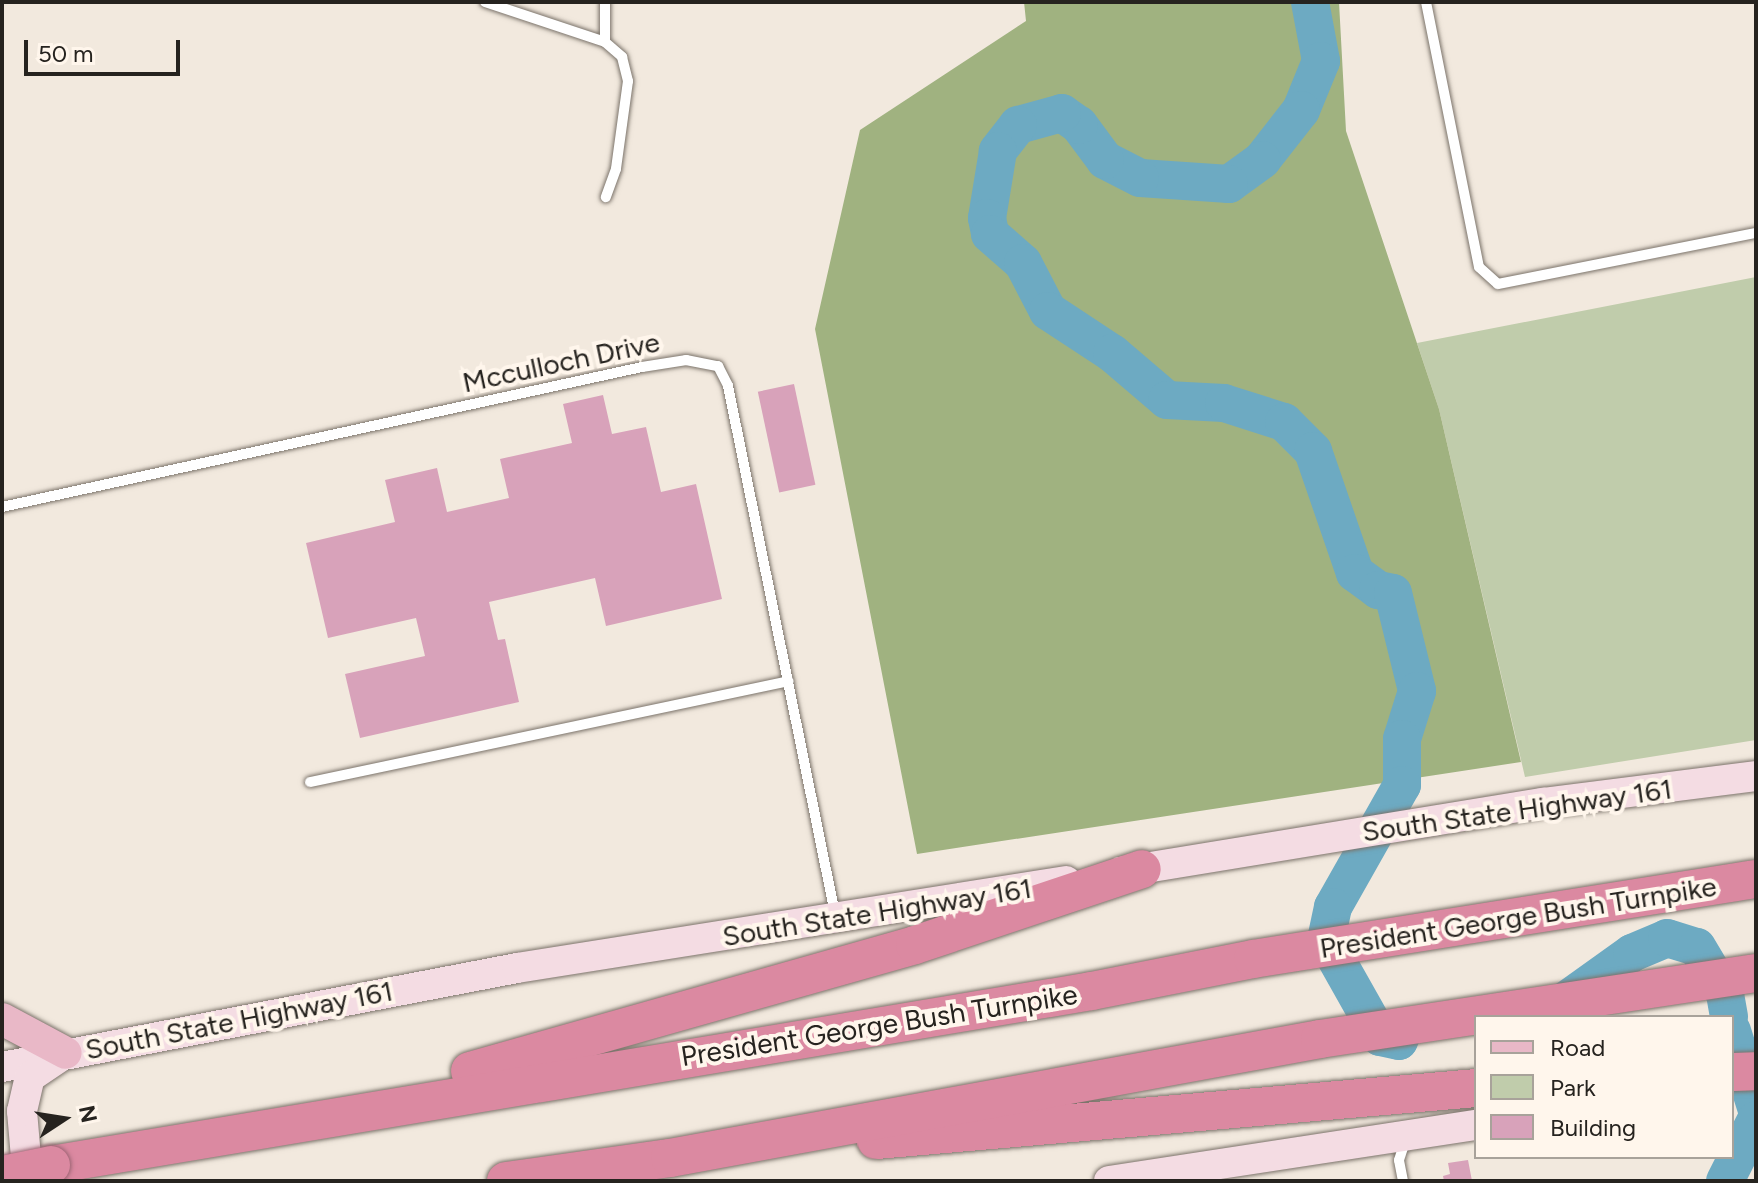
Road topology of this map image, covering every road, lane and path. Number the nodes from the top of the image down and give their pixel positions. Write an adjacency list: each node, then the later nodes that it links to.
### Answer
1 (485, 2): 4 (lane)
2 (605, 2): 4 (lane)
3 (1426, 2): 6 (lane)
4 (605, 42): 5 (lane)
5 (606, 197)
6 (1756, 233)
7 (2, 507): 8 (lane, Mcculloch Drive)
8 (788, 681): 10 (lane); 13 (lane, Mcculloch Drive)
9 (1756, 776): 11 (main road, South State Highway 161)
10 (310, 782)
11 (1142, 869): 13 (main road, South State Highway 161); 25 (highway)
12 (1756, 879): 25 (highway, President George Bush Turnpike)
13 (836, 920): 18 (main road, South State Highway 161)
14 (1756, 973): 15 (highway)
15 (1479, 1015)
16 (1474, 1016): 28 (highway)
17 (2, 1019): 18 (main road)
18 (66, 1053): 19 (main road, South State Highway 161); 29 (main road)
19 (2, 1067)
20 (1756, 1071): 21 (highway)
21 (1734, 1072)
22 (1756, 1079): 23 (main road)
23 (1734, 1083)
24 (1474, 1088): 28 (highway)
25 (338, 1114): 29 (highway, President George Bush Turnpike)
26 (1474, 1125): 27 (main road)
27 (1406, 1137): 31 (main road); 33 (lane)
28 (670, 1158): 32 (highway)
29 (40, 1173): 30 (highway, President George Bush Turnpike, bridge)
30 (2, 1175)
31 (1120, 1180)
32 (506, 1181)
33 (1403, 1181)

